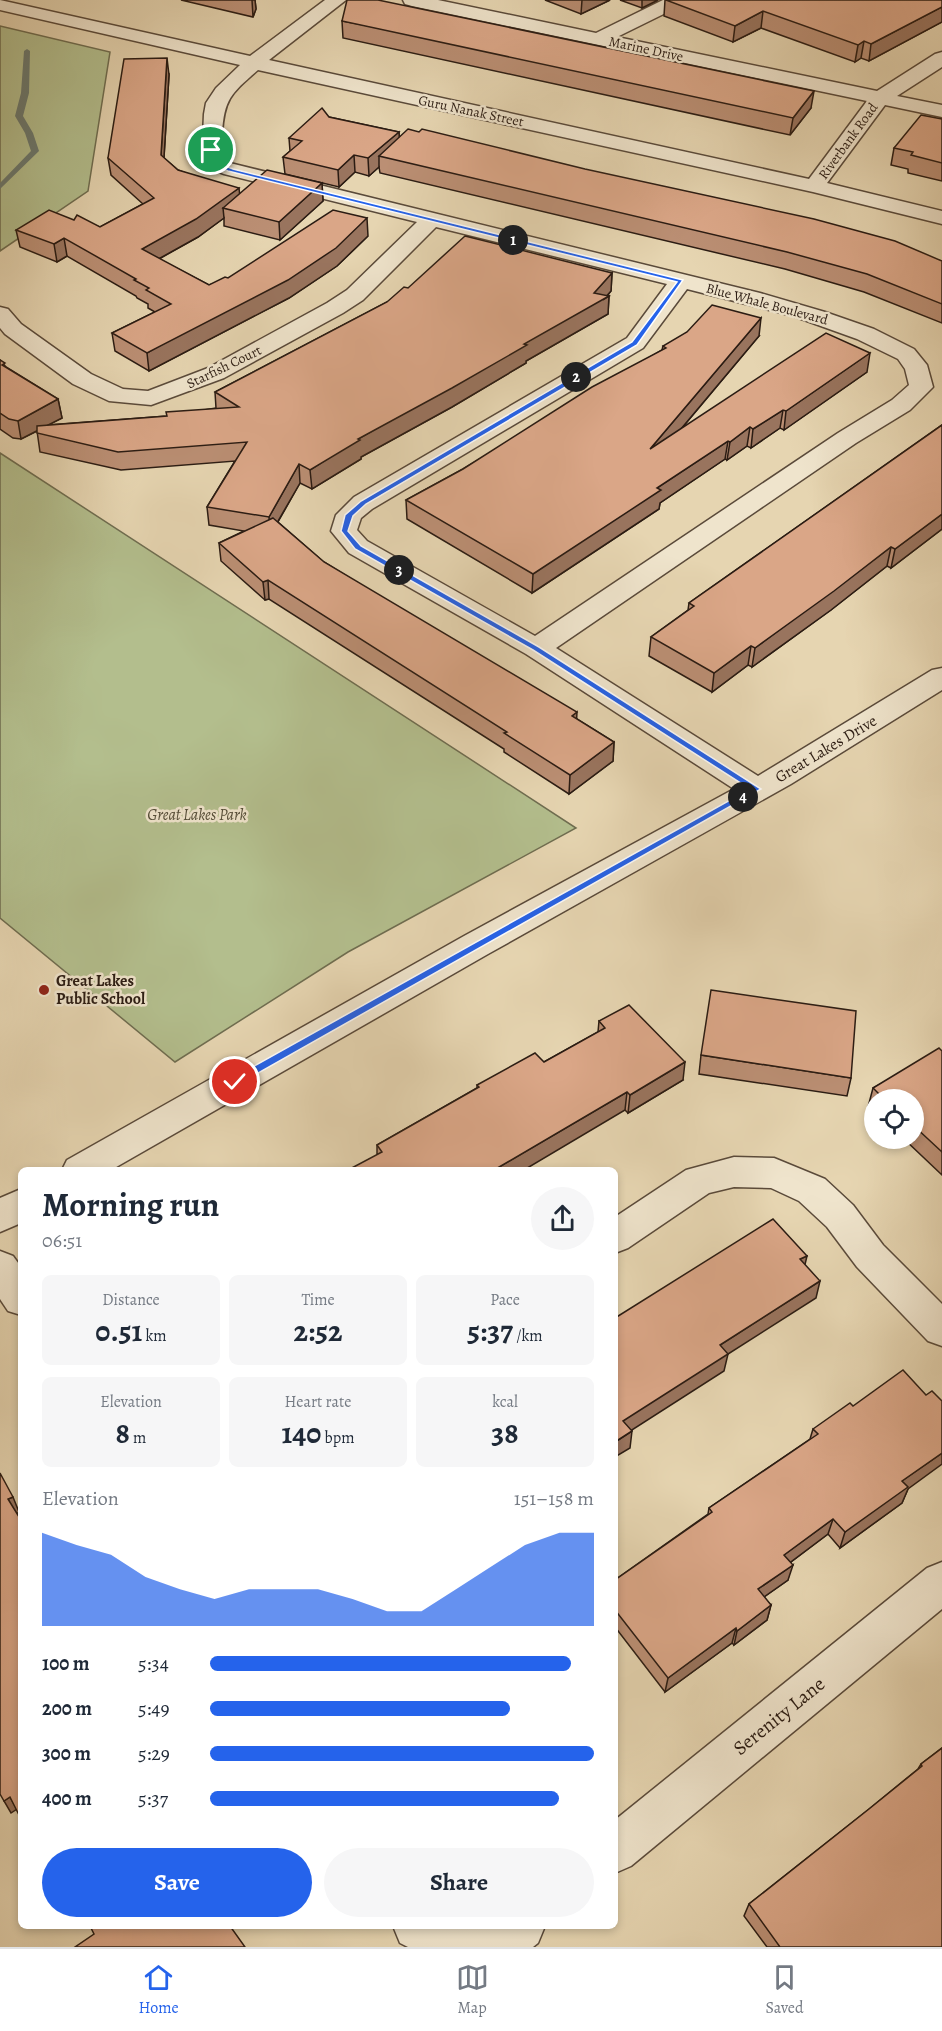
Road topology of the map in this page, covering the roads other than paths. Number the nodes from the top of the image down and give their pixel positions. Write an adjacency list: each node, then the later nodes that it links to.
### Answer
1 (336, 0): 7 (street, Blue Whale Boulevard)
2 (412, 0): 5 (street, Marine Drive)
3 (677, 0): 5 (street)
4 (0, 4): 7 (street, Guru Nanak Street)
5 (598, 39): 8 (street, Marine Drive)
6 (942, 57): 8 (street, Riverbank Road)
7 (254, 63): 10 (street, Guru Nanak Street); 12 (street, Blue Whale Boulevard)
8 (880, 98): 9 (street, Marine Drive); 10 (street, Riverbank Road)
9 (942, 111)
10 (814, 186): 11 (street, Guru Nanak Street)
11 (942, 218)
12 (431, 220): 13 (street, Blue Whale Boulevard); 14 (street, Starfish Court)
13 (681, 281): 15 (street); 15 (street, Blue Whale Boulevard)
14 (0, 314)
15 (536, 648): 17 (street)
16 (942, 677): 17 (street, Great Lakes Drive)
17 (757, 789): 18 (street, Great Lakes Drive)
18 (85, 1167)
19 (18, 1206): 20 (street)
20 (0, 1217)
21 (618, 1235): 24 (street)
22 (0, 1267): 23 (street)
23 (18, 1294)
24 (942, 1329)
25 (942, 1582): 26 (street, Serenity Lane)
26 (618, 1848)
27 (422, 1929): 28 (street)
28 (517, 1929)

